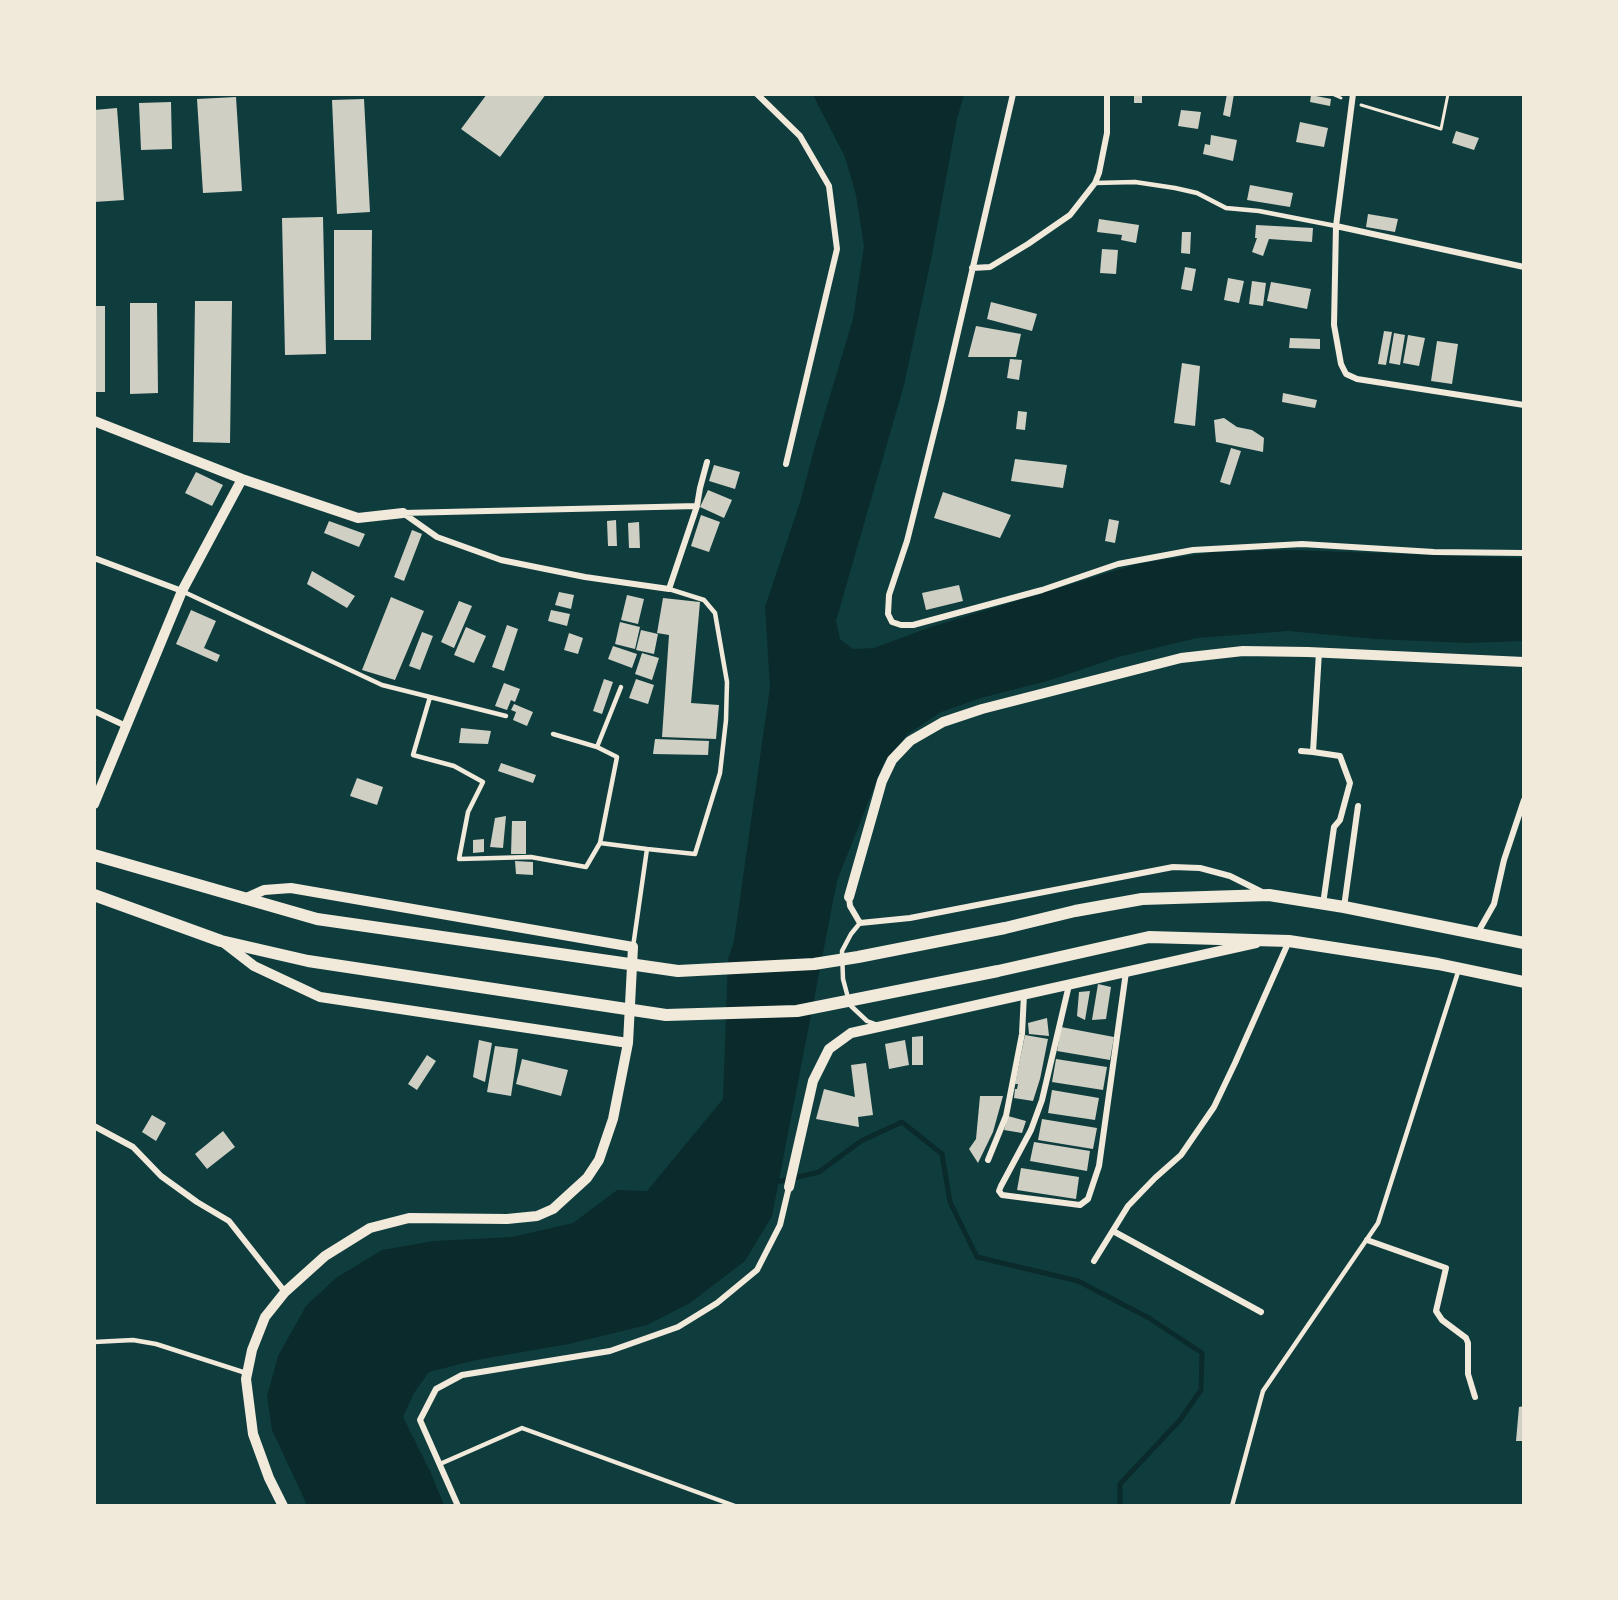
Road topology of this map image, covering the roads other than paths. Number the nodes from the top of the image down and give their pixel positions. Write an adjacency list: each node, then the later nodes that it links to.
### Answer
1 (757, 94): 12 (street)
2 (1013, 94): 8 (street)
3 (1107, 94): 5 (street)
4 (1352, 98): 6 (street)
5 (1095, 183): 6 (lane); 8 (street)
6 (1336, 226): 7 (street); 9 (street)
7 (1524, 267)
8 (972, 268): 16 (street)
9 (1524, 405)
10 (94, 421): 13 (street)
11 (707, 462): 14 (street)
12 (786, 464)
13 (242, 479): 15 (street); 19 (street)
14 (697, 506): 15 (street); 18 (street)
15 (403, 513): 18 (street)
16 (1524, 554)
17 (94, 558): 19 (street)
18 (669, 589): 35 (lane)
19 (182, 591): 23 (lane); 26 (street)
20 (1319, 652): 21 (street); 30 (street); 39 (street)
21 (1524, 662)
22 (621, 687): 28 (lane)
23 (430, 697): 25 (lane); 34 (lane)
24 (94, 711): 26 (street)
25 (506, 716)
26 (126, 726): 32 (street)
27 (553, 734): 28 (lane)
28 (597, 747): 34 (lane)
29 (1301, 751): 30 (street)
30 (1313, 752): 41 (street)
31 (1524, 800): 44 (street)
32 (94, 804)
33 (1358, 806): 42 (street)
34 (600, 843): 35 (lane)
35 (647, 849): 49 (lane)
36 (94, 855): 40 (main road)
37 (94, 895): 45 (main road)
38 (1269, 895): 40 (main road); 41 (main road); 43 (street)
39 (849, 897): 43 (street)
40 (244, 899): 49 (street)
41 (1323, 904): 42 (main road)
42 (1344, 907): 44 (main road)
43 (860, 922): 55 (lane)
44 (1477, 934): 48 (main road)
45 (221, 941): 46 (main road); 56 (street)
46 (1266, 941): 47 (main road); 51 (street)
47 (1289, 942): 50 (main road); 60 (street)
48 (1524, 943)
49 (633, 947): 56 (street)
50 (1459, 969): 52 (main road); 61 (lane)
51 (1126, 972): 53 (street); 53 (street)
52 (1524, 982)
53 (1069, 984): 54 (street)
54 (1024, 994): 55 (street); 58 (street)
55 (880, 1026): 59 (street)
56 (628, 1043): 63 (street)
57 (94, 1126): 63 (street)
58 (988, 1160)
59 (789, 1187): 68 (street)
60 (1113, 1231): 62 (street); 64 (street)
61 (1367, 1240): 67 (street); 72 (lane)
62 (1094, 1261)
63 (285, 1292): 66 (street)
64 (1261, 1312)
65 (94, 1342): 66 (lane)
66 (247, 1374): 69 (street)
67 (1475, 1397)
68 (440, 1464): 70 (street); 71 (lane)
69 (283, 1506)
70 (458, 1506)
71 (735, 1506)
72 (1232, 1506)

